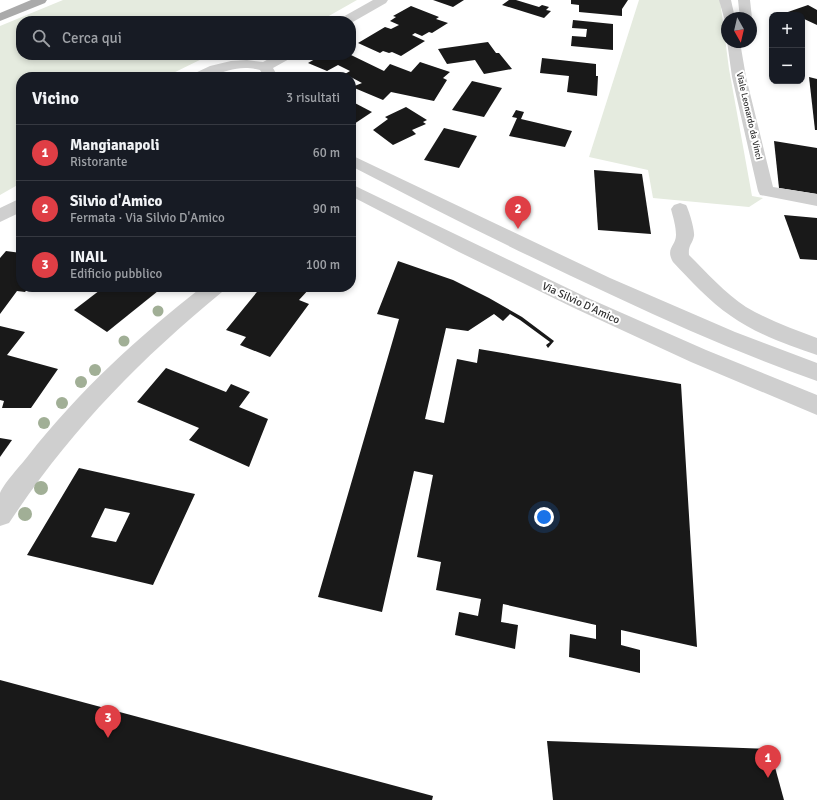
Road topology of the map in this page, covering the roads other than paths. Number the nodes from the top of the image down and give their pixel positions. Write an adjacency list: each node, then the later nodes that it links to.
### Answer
1 (41, 0): 8 (main road)
2 (382, 0): 7 (street)
3 (725, 0): 5 (street)
4 (744, 0): 6 (street)
5 (728, 12)
6 (745, 12)
7 (354, 16)
8 (0, 17)
9 (734, 48): 17 (street, Viale Leonardo da Vinci)
10 (281, 60): 12 (street)
11 (207, 72): 12 (street)
12 (268, 72)
13 (356, 162): 14 (street)
14 (369, 169): 15 (street); 23 (street)
15 (356, 179)
16 (356, 192): 24 (street, Via Silvio D'Amico)
17 (817, 200)
18 (16, 207): 20 (street)
19 (680, 209): 22 (street)
20 (0, 216)
21 (209, 292): 25 (street)
22 (817, 347)
23 (817, 372)
24 (817, 405)
25 (0, 514)

